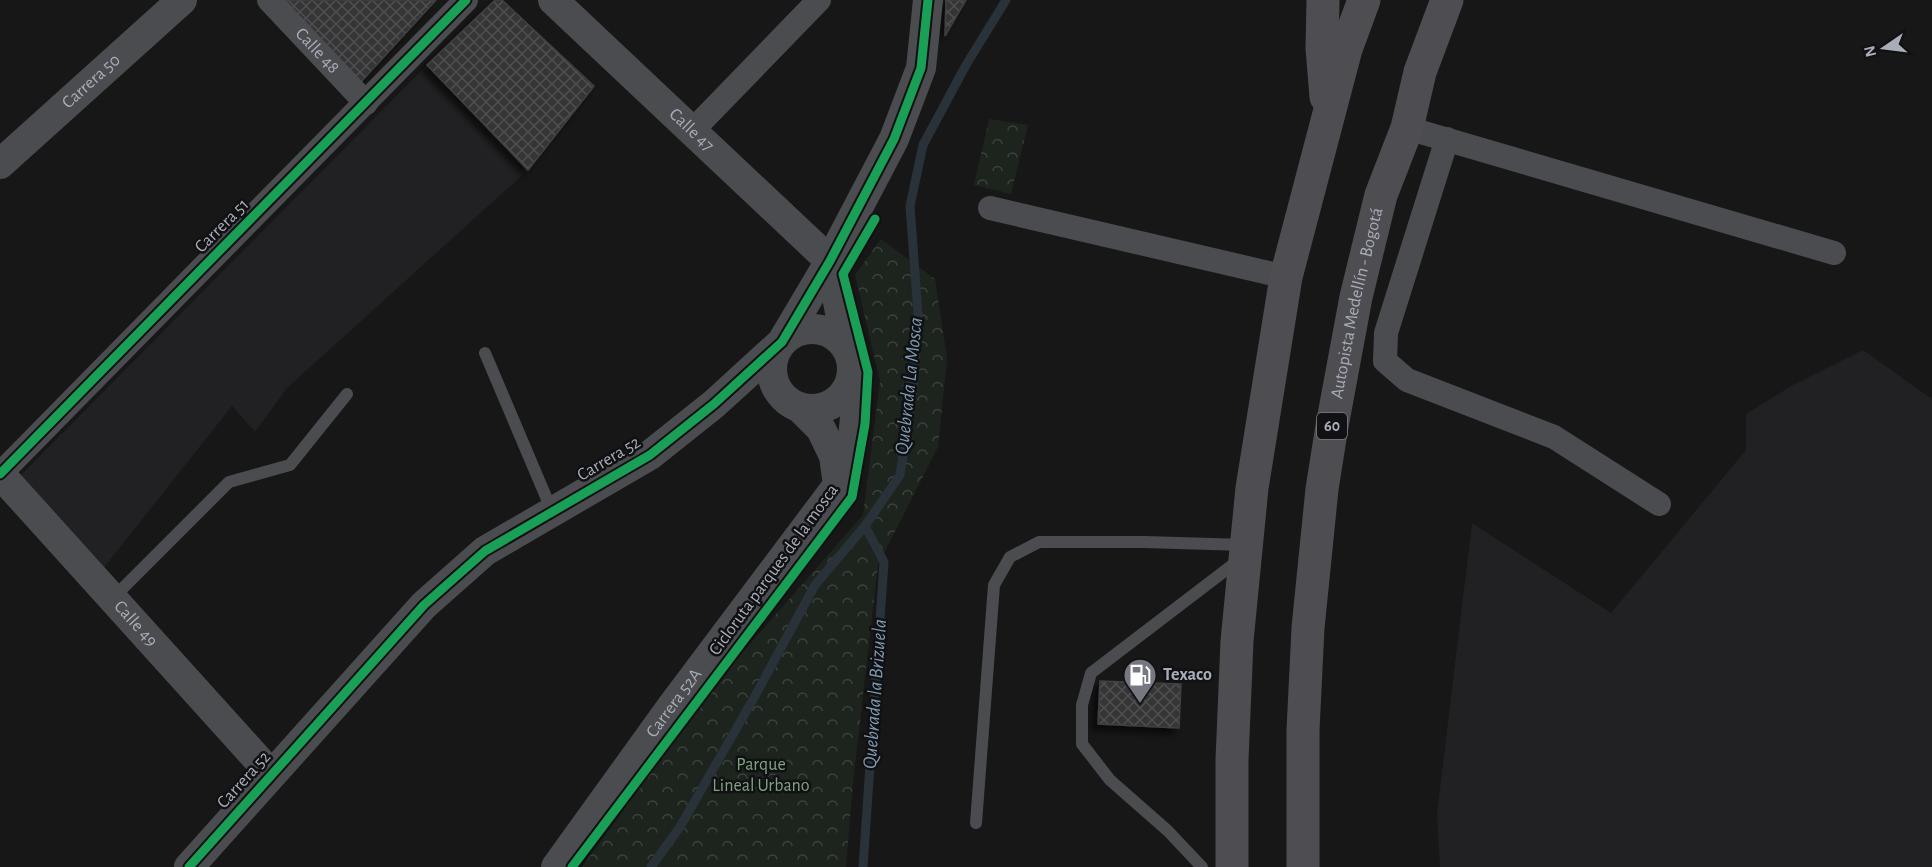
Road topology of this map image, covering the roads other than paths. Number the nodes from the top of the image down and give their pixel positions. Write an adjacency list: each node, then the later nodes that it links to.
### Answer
1 (182, 0): 15 (street, Carrera 50)
2 (269, 0): 10 (street, Calle 48)
3 (466, 0): 10 (street, Carrera 51)
4 (553, 0): 13 (street, Calle 47)
5 (819, 0): 13 (street)
6 (928, 0): 18 (street, Carrera 52)
7 (1323, 0): 11 (highway)
8 (1364, 0): 11 (highway)
9 (1447, 0): 12 (highway, Autopista Medellín - Bogotá / 60)
10 (366, 103): 25 (street, Carrera 51)
11 (1328, 119): 19 (highway)
12 (1407, 128): 14 (street); 37 (highway, Autopista Medellín - Bogotá / 60)
13 (692, 132): 18 (street, Calle 47)
14 (1447, 139): 17 (street); 27 (street)
15 (0, 164)
16 (990, 208): 19 (street)
17 (1834, 253)
18 (830, 261): 20 (street, Carrera 52); 22 (street, Carrera 52A)
19 (1286, 277): 29 (highway)
20 (782, 342): 22 (street); 24 (street); 28 (street, Carrera 52)
21 (485, 353): 28 (lane)
22 (850, 358): 24 (street); 26 (street, Carrera 52A)
23 (347, 394): 30 (lane)
24 (800, 408): 26 (street)
25 (0, 474): 30 (street, Calle 49)
26 (838, 485): 34 (street, Carrera 52A)
27 (1659, 504)
28 (553, 512): 31 (street, Carrera 52)
29 (1245, 550): 32 (lane); 35 (lane); 36 (highway)
30 (113, 598): 31 (street, Calle 49)
31 (272, 774): 33 (street, Carrera 52)
32 (976, 823)
33 (189, 867)
34 (556, 867)
35 (1202, 867)
36 (1232, 867)
37 (1303, 867)

